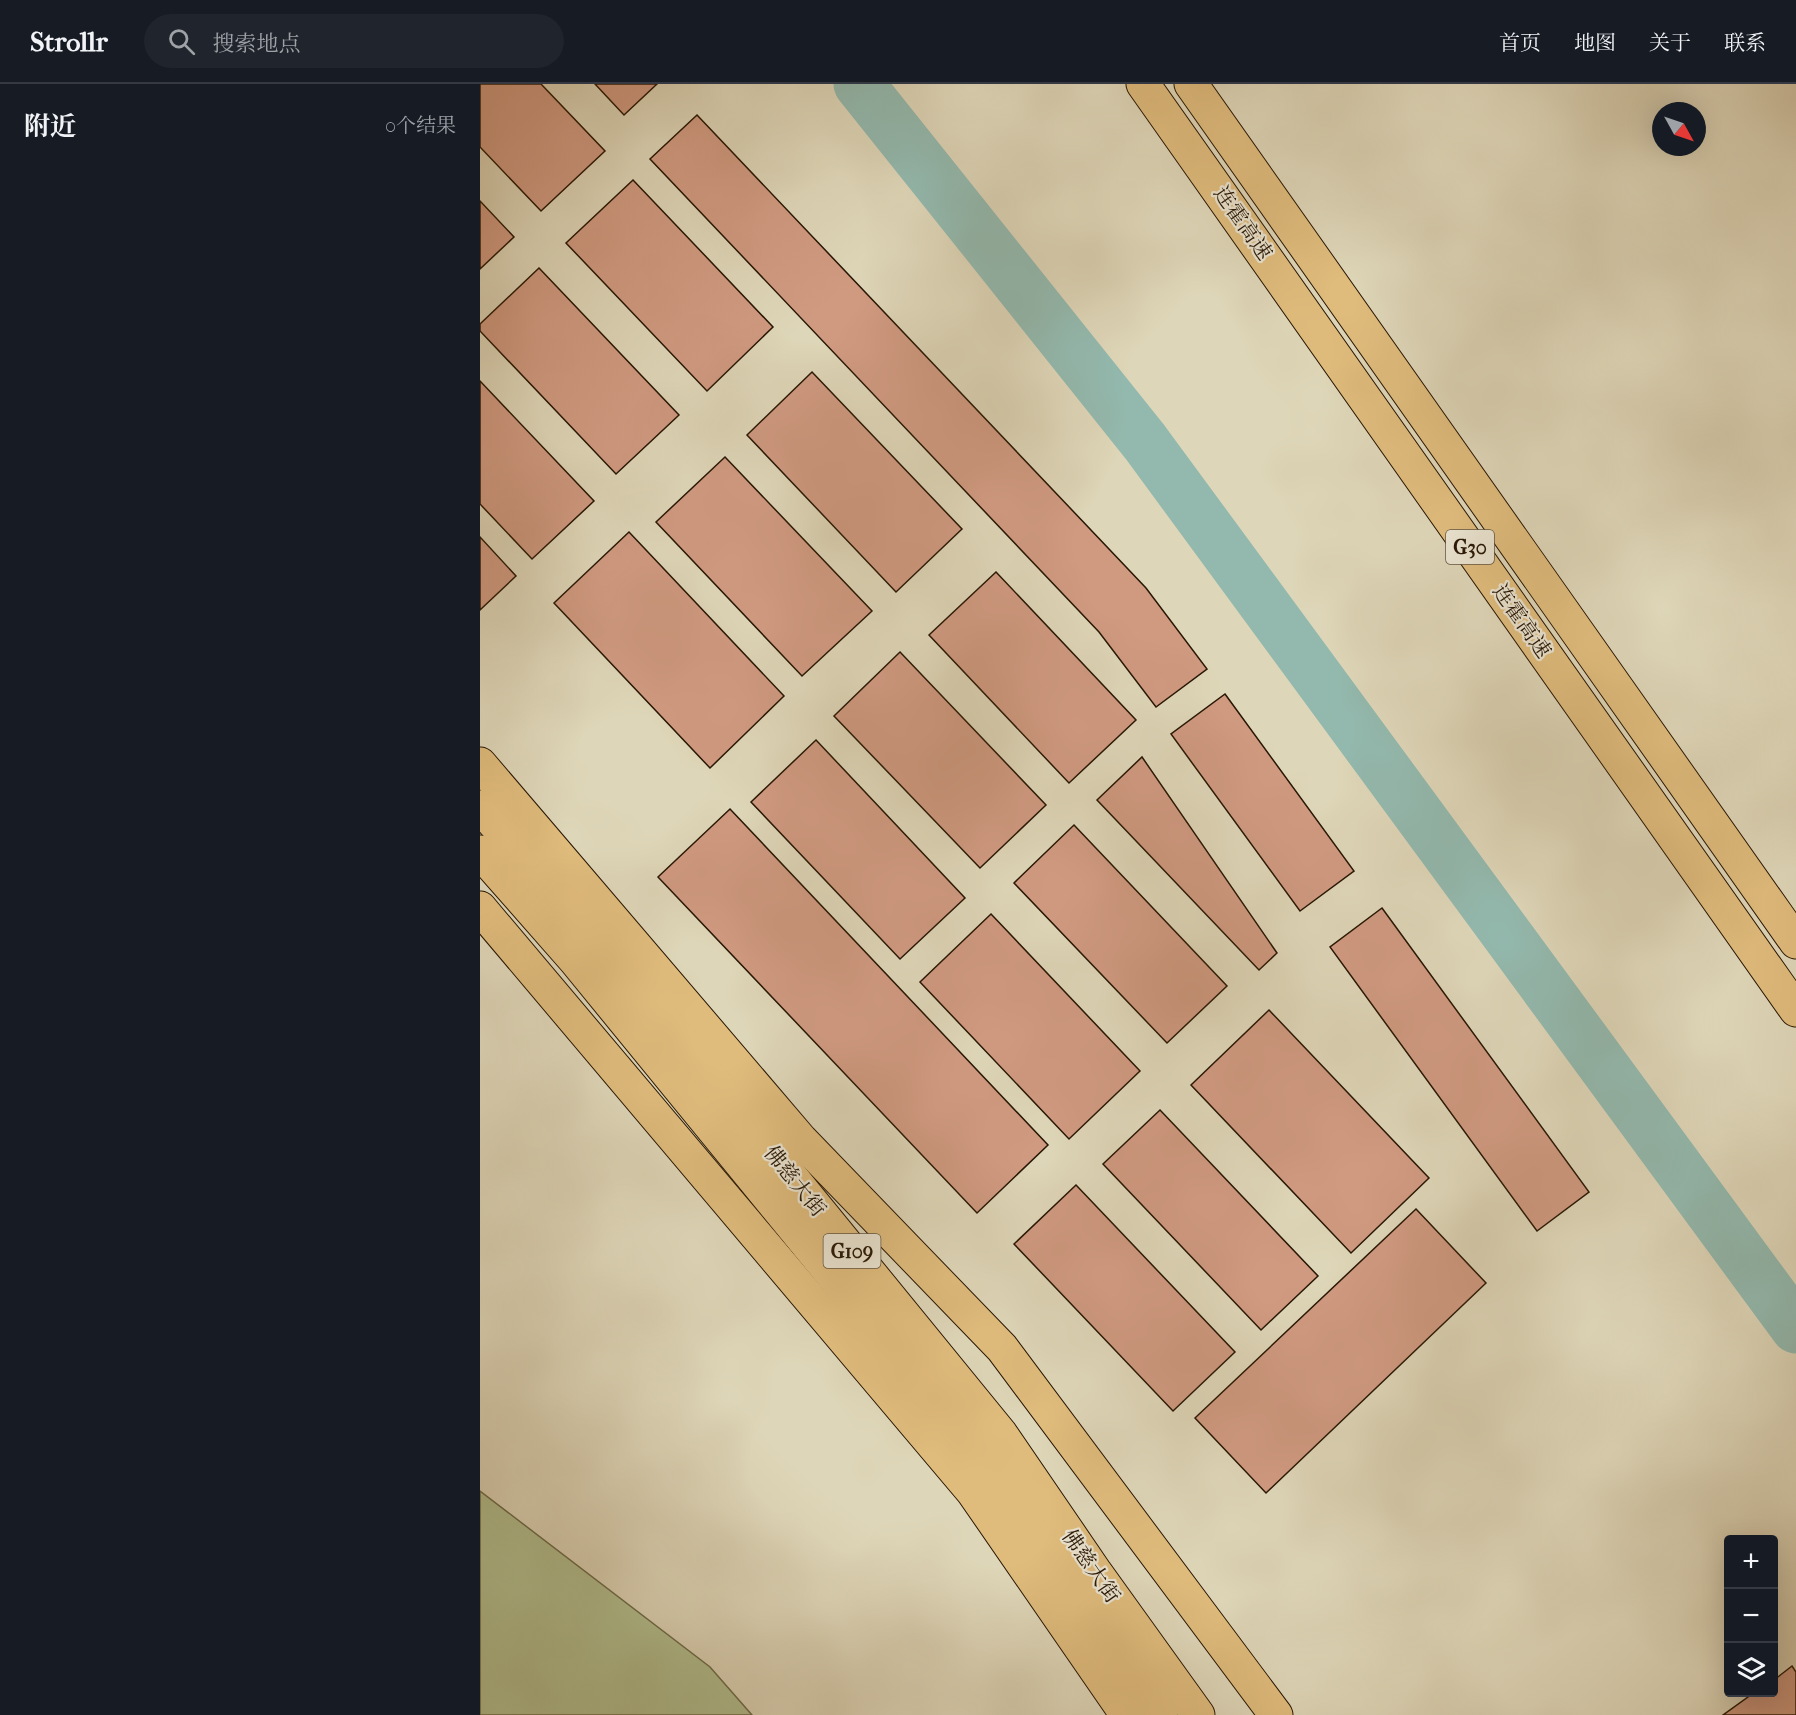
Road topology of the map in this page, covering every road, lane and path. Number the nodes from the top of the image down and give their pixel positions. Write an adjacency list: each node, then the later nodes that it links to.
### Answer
1 (1143, 84): 8 (main road, 连霍高速 / G30)
2 (1191, 84): 7 (main road, 连霍高速 / G30)
3 (480, 764): 12 (main road)
4 (480, 807): 11 (main road, 佛慈大街 / G109)
5 (480, 852): 10 (main road, 佛慈大街 / G109)
6 (480, 908): 9 (main road)
7 (1796, 942)
8 (1796, 1011)
9 (1127, 1715)
10 (1161, 1715)
11 (1198, 1715)
12 (1276, 1715)

